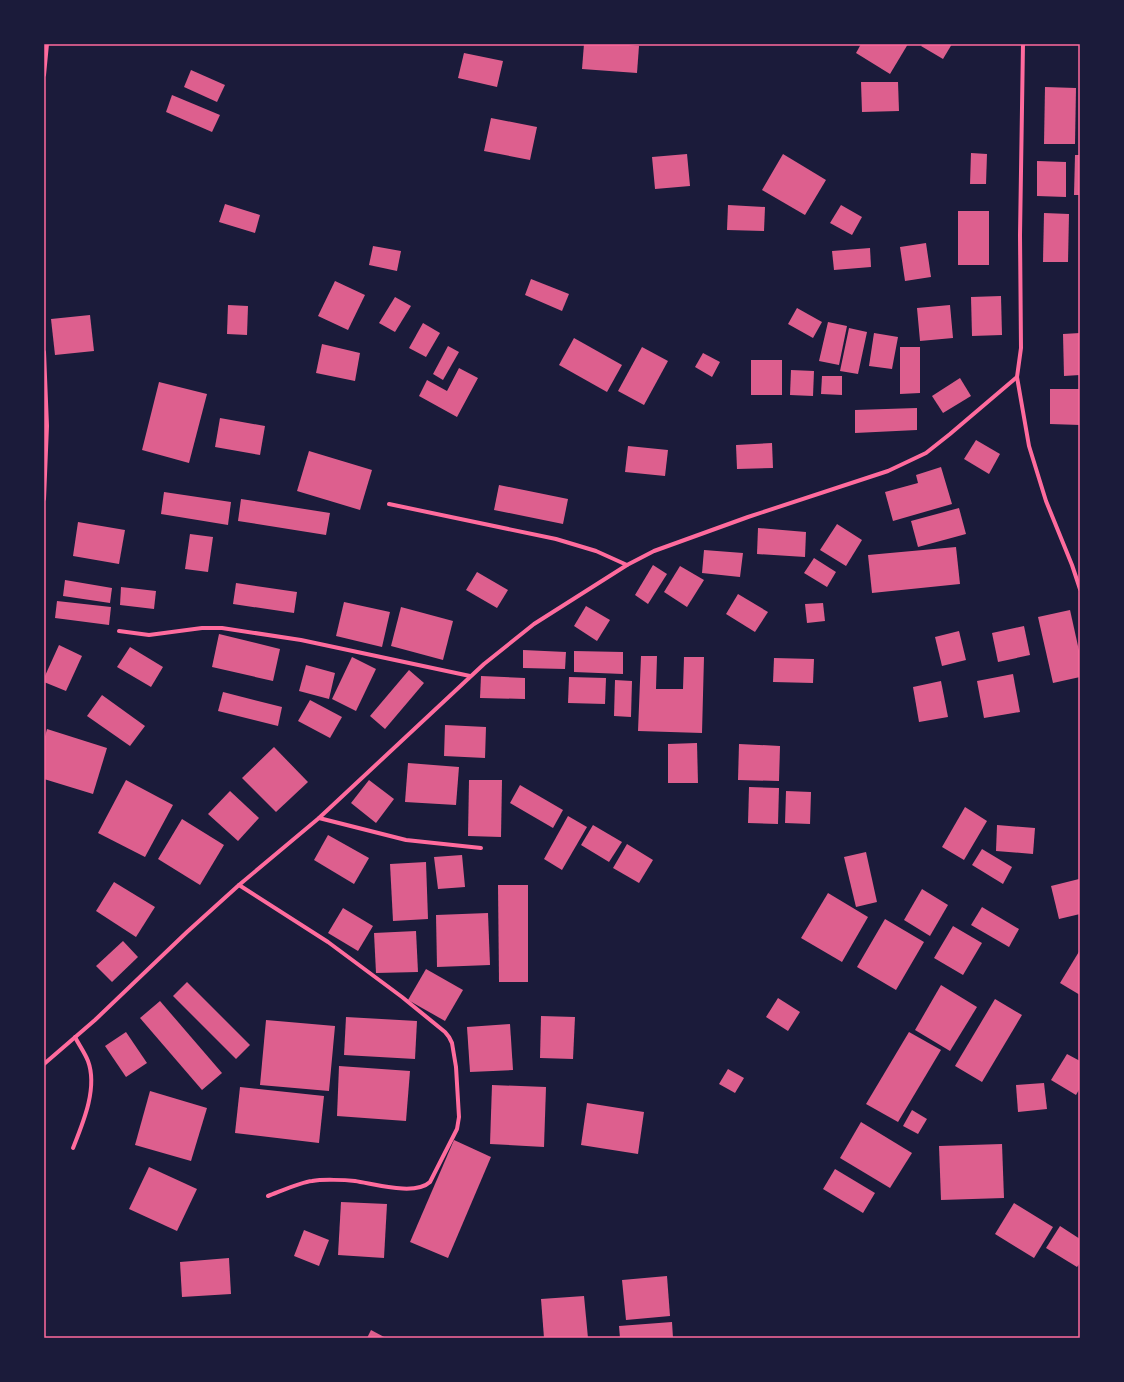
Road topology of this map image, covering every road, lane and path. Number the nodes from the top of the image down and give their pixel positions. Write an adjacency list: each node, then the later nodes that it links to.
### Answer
1 (47, 44): 3 (street)
2 (1023, 44): 5 (street)
3 (44, 74)
4 (44, 352): 6 (street)
5 (1017, 377): 8 (street); 9 (street)
6 (44, 499)
7 (389, 504): 8 (street)
8 (627, 565): 11 (street)
9 (1080, 589)
10 (119, 631): 11 (street)
11 (470, 676): 12 (street)
12 (318, 818): 13 (street); 14 (street)
13 (481, 848)
14 (239, 885): 15 (street); 18 (street)
15 (75, 1037): 16 (street); 17 (street)
16 (44, 1064)
17 (73, 1148)
18 (268, 1196)

